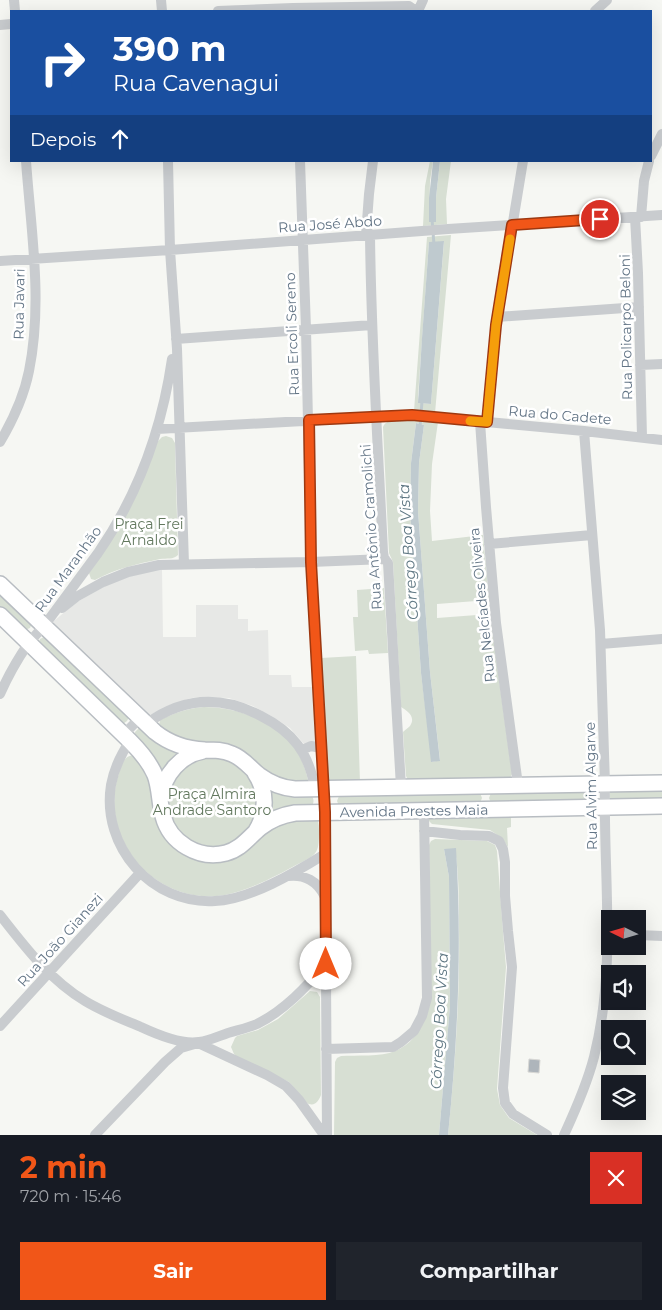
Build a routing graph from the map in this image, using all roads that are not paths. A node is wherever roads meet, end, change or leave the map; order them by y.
1 (607, 0) edge
2 (293, 6) edge
3 (233, 10) edge
4 (415, 10) edge
5 (596, 10) edge
6 (662, 134) edge
7 (652, 154) edge
8 (26, 162) edge
9 (168, 162) edge
10 (300, 162) edge
11 (373, 162) edge
12 (523, 162) edge
13 (649, 162) edge
14 (662, 216) edge
15 (638, 217) junction
16 (512, 225) junction
17 (368, 234) junction
18 (303, 240) junction
19 (170, 250) junction
20 (34, 259) junction
21 (0, 261) edge
22 (639, 307) junction
23 (497, 317) junction
24 (372, 325) junction
25 (306, 330) junction
26 (176, 338) junction
27 (662, 364) edge
28 (640, 365) junction
29 (377, 416) junction
30 (309, 420) junction
31 (483, 422) junction
32 (180, 428) junction
33 (157, 429) junction
34 (584, 431) junction
35 (642, 437) junction
36 (662, 440) edge
37 (0, 442) edge
38 (592, 536) junction
39 (489, 544) junction
40 (385, 559) junction
41 (311, 562) junction
42 (90, 564) junction
43 (184, 564) junction
44 (100, 583) junction
45 (0, 584) edge
46 (0, 615) edge
47 (46, 623) junction
48 (662, 639) edge
49 (29, 643) junction
50 (601, 644) junction
51 (0, 694) edge
52 (143, 721) junction
53 (127, 738) junction
54 (321, 748) junction
55 (207, 750) junction
56 (302, 750) junction
57 (253, 769) junction
58 (662, 783) edge
59 (605, 784) junction
60 (518, 785) junction
61 (486, 786) junction
62 (401, 787) junction
63 (319, 789) junction
64 (161, 800) junction
65 (662, 806) edge
66 (605, 808) junction
67 (486, 810) junction
68 (424, 811) junction
69 (325, 812) junction
70 (424, 831) junction
71 (255, 832) junction
72 (325, 854) junction
73 (140, 873) junction
74 (283, 878) junction
75 (326, 900) junction
76 (608, 910) edge
77 (0, 915) edge
78 (646, 935) edge
79 (662, 936) edge
80 (608, 955) edge
81 (326, 964) junction
82 (48, 973) junction
83 (0, 1026) edge
84 (198, 1043) junction
85 (326, 1049) junction
86 (95, 1135) edge
87 (326, 1135) edge
88 (547, 1135) edge
89 (564, 1135) edge

1 - 5 street
2 - 3 street
2 - 4 street
6 - 7 street
8 - 20 street, Rua Javari
9 - 19 street, Rua Maranhão
10 - 18 street, Rua Ercoli Sereno
11 - 17 street, Rua Antônio Cramolichi
12 - 16 street, Rua Nelcíades Oliveira
13 - 15 street, Rua Policarpo Beloni
14 - 15 street, Rua José Abdo
15 - 16 street, Rua José Abdo
15 - 22 street, Rua Policarpo Beloni
16 - 17 street, Rua José Abdo
16 - 23 street, Rua Nelcíades Oliveira
17 - 18 street, Rua José Abdo
17 - 24 street, Rua Antônio Cramolichi
18 - 19 street, Rua José Abdo
18 - 25 street, Rua Ercoli Sereno
19 - 20 street, Rua José Abdo
19 - 26 street, Rua Maranhão
20 - 21 street, Rua José Abdo
20 - 37 street, Rua Javari
22 - 23 street
22 - 28 street, Rua Policarpo Beloni
23 - 31 street, Rua Nelcíades Oliveira
24 - 25 street
24 - 29 street, Rua Antônio Cramolichi
25 - 26 street
25 - 30 street, Rua Ercoli Sereno
26 - 32 street, Rua Maranhão
26 - 33 street, Rua Maranhão
27 - 28 street
28 - 35 street, Rua Policarpo Beloni
29 - 30 street, Rua do Cadete
29 - 31 street, Rua do Cadete
29 - 40 street, Rua Antônio Cramolichi
30 - 32 street, Rua do Cadete
30 - 41 street, Rua Ercoli Sereno
31 - 34 street, Rua do Cadete
31 - 39 street, Rua Nelcíades Oliveira
32 - 33 street, Rua do Cadete
32 - 43 street, Rua Maranhão
33 - 42 street, Rua Maranhão
34 - 35 street, Rua do Cadete
34 - 38 street, Rua Alvim Algarve
35 - 36 street, Rua do Cadete
38 - 39 street
38 - 50 street, Rua Alvim Algarve
39 - 60 street, Rua Nelcíades Oliveira
40 - 41 street
40 - 62 street, Rua Antônio Cramolichi
41 - 43 street
41 - 54 street, Rua Ercoli Sereno
42 - 44 street
42 - 47 street, Rua Maranhão
43 - 44 street
44 - 47 street
45 - 47 street, Avenida Prestes Maia
46 - 49 street, Avenida Prestes Maia
47 - 49 street, Rua Maranhão
47 - 52 street, Avenida Prestes Maia
48 - 50 street
49 - 51 street, Rua Maranhão
49 - 53 street, Avenida Prestes Maia
50 - 59 street, Rua Alvim Algarve
52 - 53 street
52 - 55 street, Avenida Prestes Maia
52 - 56 street
53 - 64 street, Avenida Prestes Maia
53 - 73 street
54 - 56 street
54 - 63 street, Rua Ercoli Sereno
55 - 57 street, Avenida Prestes Maia
55 - 64 street
56 - 63 street
57 - 63 street, Avenida Prestes Maia
57 - 71 street
58 - 59 street, Avenida Prestes Maia
59 - 60 street, Avenida Prestes Maia
59 - 66 street, Rua Alvim Algarve
60 - 61 street, Avenida Prestes Maia
61 - 62 street, Avenida Prestes Maia
61 - 67 street
62 - 63 street, Avenida Prestes Maia
63 - 69 street, Rua Ercoli Sereno
64 - 71 street, Avenida Prestes Maia
65 - 66 street, Avenida Prestes Maia
66 - 67 street, Avenida Prestes Maia
66 - 76 street, Rua Alvim Algarve
67 - 68 street, Avenida Prestes Maia
68 - 69 street, Avenida Prestes Maia
68 - 70 street
69 - 71 street, Avenida Prestes Maia
69 - 72 street, Rua Ercoli Sereno
70 - 85 street
70 - 88 street
72 - 74 street
72 - 75 street, Rua Ercoli Sereno
73 - 74 street
73 - 82 street, Rua João Gianezi
74 - 75 street
75 - 81 street, Rua Ercoli Sereno
77 - 82 street
78 - 79 street
80 - 89 street, Rua Alvim Algarve
81 - 84 street
81 - 85 street, Rua Ercoli Sereno
82 - 83 street, Rua João Gianezi
82 - 84 street
84 - 86 street
84 - 87 street
85 - 87 street, Rua Ercoli Sereno

